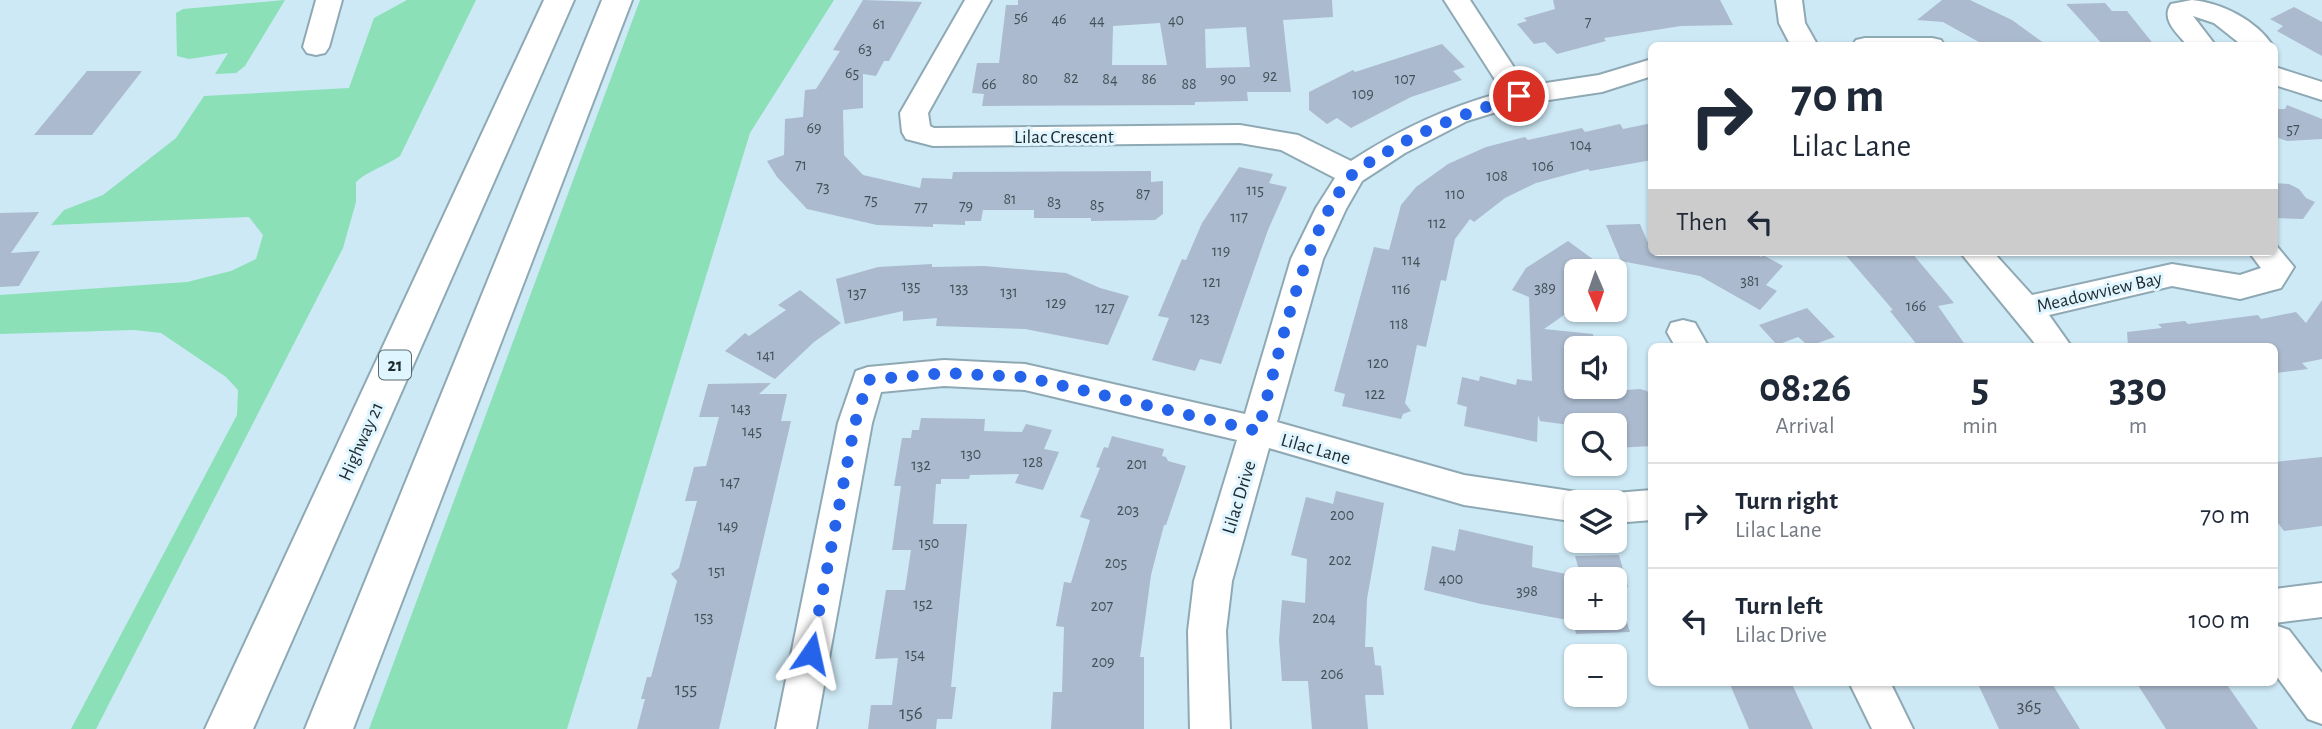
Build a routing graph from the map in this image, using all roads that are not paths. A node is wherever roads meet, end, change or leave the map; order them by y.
1 (329, 0) edge
2 (559, 0) edge
3 (617, 0) edge
4 (978, 0) edge
5 (1457, 0) edge
6 (1789, 0) edge
7 (1803, 42) edge
8 (2199, 42) edge
9 (2255, 42) edge
10 (316, 47) dead end
11 (2278, 61) edge
12 (1648, 68) edge
13 (2278, 77) edge
14 (1602, 83) junction
15 (1648, 83) edge
16 (2314, 88) edge
17 (1519, 96) junction
18 (1352, 174) junction
19 (1979, 256) edge
20 (2268, 256) edge
21 (2181, 263) edge
22 (2025, 308) junction
23 (2053, 343) edge
24 (1258, 431) junction
25 (1564, 505) edge
26 (1648, 505) edge
27 (1627, 507) edge
28 (2322, 600) edge
29 (2278, 607) edge
30 (2278, 647) edge
31 (1871, 686) edge
32 (2322, 705) edge
33 (229, 729) edge
34 (329, 729) edge
35 (796, 729) edge
36 (1210, 729) edge
37 (1893, 729) edge

1 - 10 street
2 - 33 main road, Highway 21 / 21
3 - 34 main road
4 - 18 street, Lilac Crescent
5 - 17 street
6 - 7 street
8 - 9 street
11 - 16 street
12 - 14 street, Lilac Drive
13 - 16 street
14 - 15 street, Lilac Drive
14 - 17 street, Lilac Drive
17 - 18 street, Lilac Drive
18 - 24 street, Lilac Drive
19 - 22 street
20 - 21 street, Meadowview Bay
21 - 22 street, Meadowview Bay
22 - 23 street
24 - 25 street, Lilac Lane
24 - 35 street, Lilac Lane
24 - 36 street, Lilac Drive
26 - 27 street
28 - 29 street
30 - 32 street
31 - 37 street

